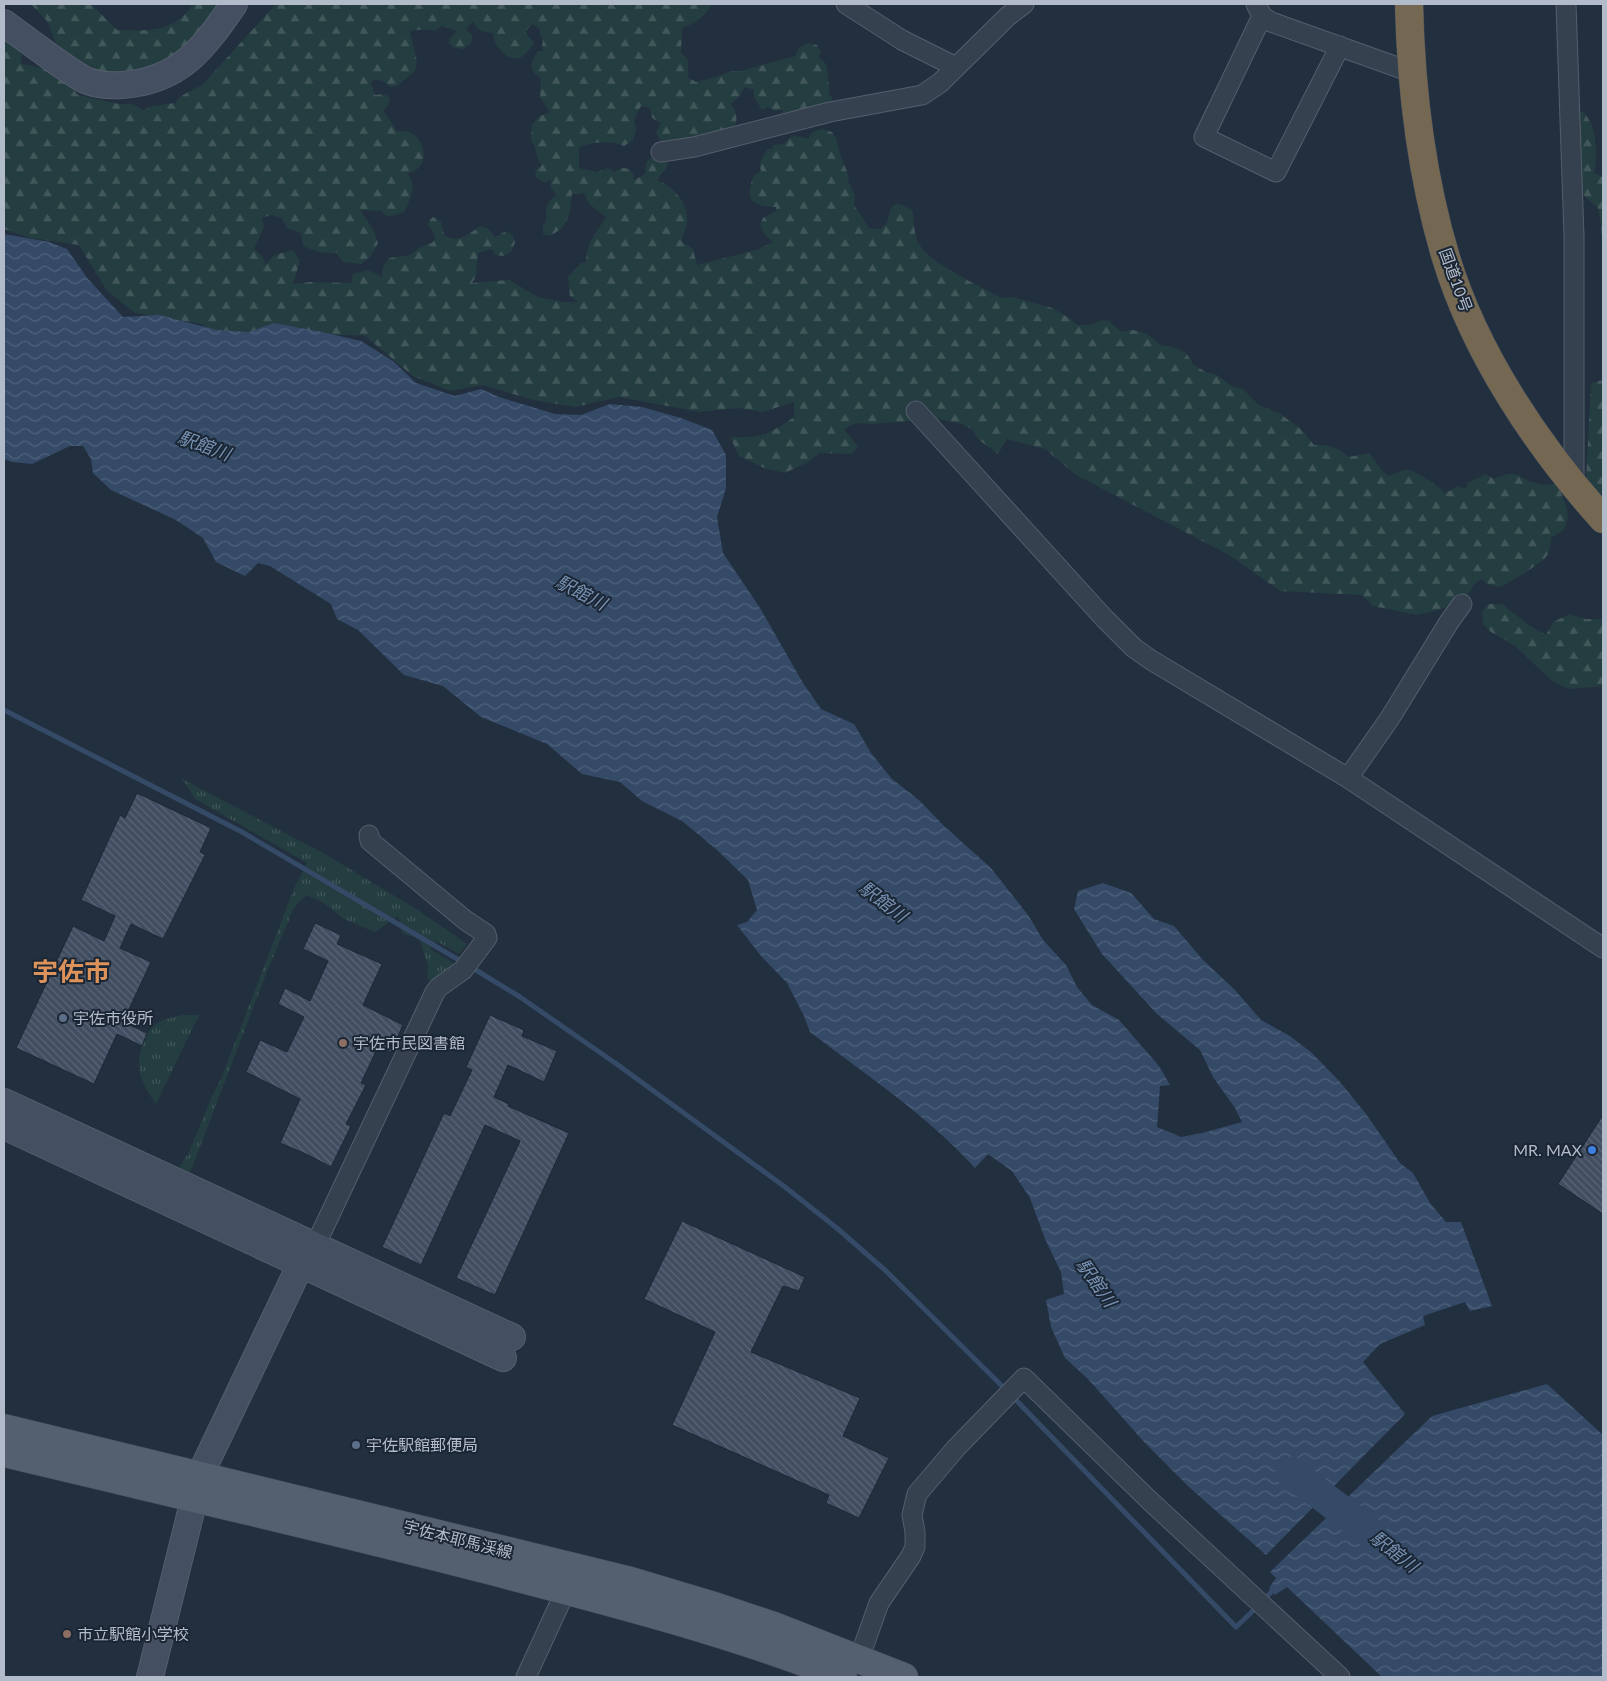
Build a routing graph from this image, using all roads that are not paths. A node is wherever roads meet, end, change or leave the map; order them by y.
1 (234, 4) edge
2 (846, 4) edge
3 (1024, 4) edge
4 (1409, 4) edge
5 (1566, 4) edge
6 (1259, 10) edge
7 (4, 23) edge
8 (1340, 46) junction
9 (956, 67) junction
10 (1411, 72) junction
11 (661, 152) dead end
12 (916, 411) dead end
13 (1574, 485) junction
14 (1603, 519) edge
15 (1462, 604) dead end
16 (1348, 778) junction
17 (369, 835) dead end
18 (1603, 948) edge
19 (4, 1102) edge
20 (4, 1126) edge
21 (309, 1251) junction
22 (508, 1348) dead end
23 (4, 1428) edge
24 (4, 1453) edge
25 (196, 1486) junction
26 (566, 1590) junction
27 (851, 1668) edge
28 (150, 1677) edge
29 (526, 1677) edge
30 (904, 1677) edge
31 (1340, 1677) edge

1 - 7 street
2 - 9 street
3 - 9 street
4 - 10 highway, 国道10号
5 - 13 street
6 - 8 street
6 - 8 street
8 - 10 street
9 - 11 street
10 - 13 highway, 国道10号
12 - 16 street
13 - 14 highway, 国道10号
15 - 16 street
16 - 18 street
17 - 21 street
19 - 21 street
20 - 21 street
21 - 22 street
21 - 25 street
23 - 25 main road, 宇佐本耶馬渓線
24 - 25 main road, 宇佐本耶馬渓線
25 - 26 main road, 宇佐本耶馬渓線
25 - 27 main road, 宇佐本耶馬渓線
25 - 28 street
26 - 27 main road, 宇佐本耶馬渓線
26 - 29 street
27 - 30 main road, 宇佐本耶馬渓線
27 - 31 street

